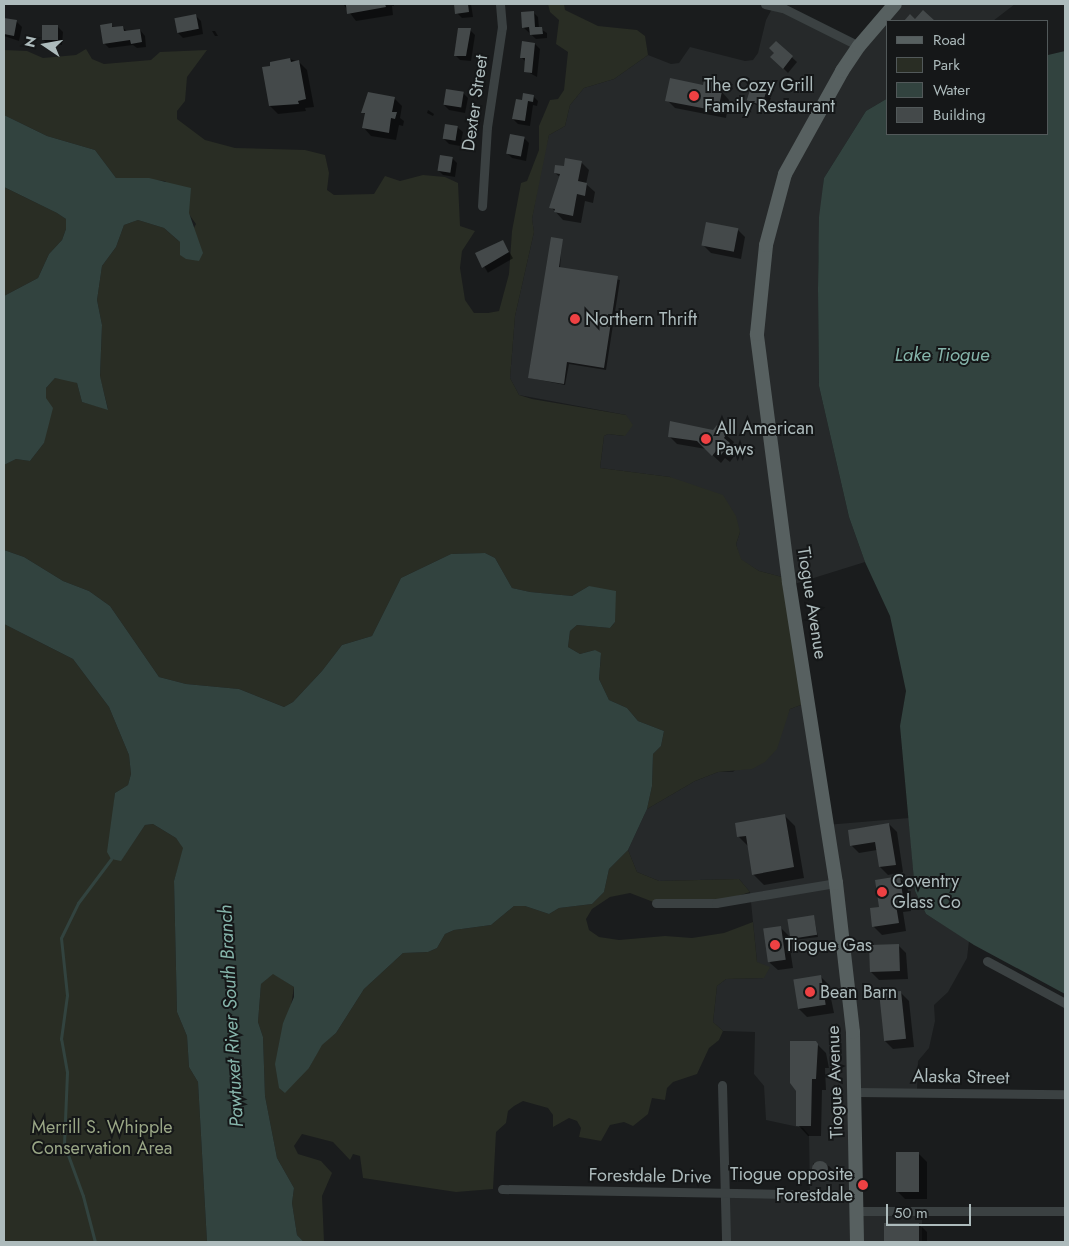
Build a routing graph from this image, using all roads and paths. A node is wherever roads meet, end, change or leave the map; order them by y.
1 (500, 4) edge
2 (765, 4) edge
3 (895, 4) edge
4 (859, 46) junction
5 (482, 206) dead end
6 (836, 883) junction
7 (656, 903) dead end
8 (987, 961) dead end
9 (1065, 1004) edge
10 (722, 1085) dead end
11 (857, 1092) junction
12 (1065, 1094) edge
13 (502, 1188) dead end
14 (726, 1194) junction
15 (856, 1196) junction
16 (857, 1211) junction
17 (1065, 1211) edge
18 (726, 1242) edge
19 (857, 1242) edge

1 - 5 street, Dexter Street
2 - 4 street
3 - 4 main road, Tiogue Avenue
4 - 6 main road, Tiogue Avenue
6 - 7 street
6 - 11 main road, Tiogue Avenue
8 - 9 street
10 - 14 street
11 - 12 street, Alaska Street
11 - 15 main road, Tiogue Avenue
13 - 14 street, Forestdale Drive
14 - 15 street, Forestdale Drive
14 - 18 street
15 - 16 main road, Tiogue Avenue
16 - 17 street
16 - 19 main road, Tiogue Avenue

